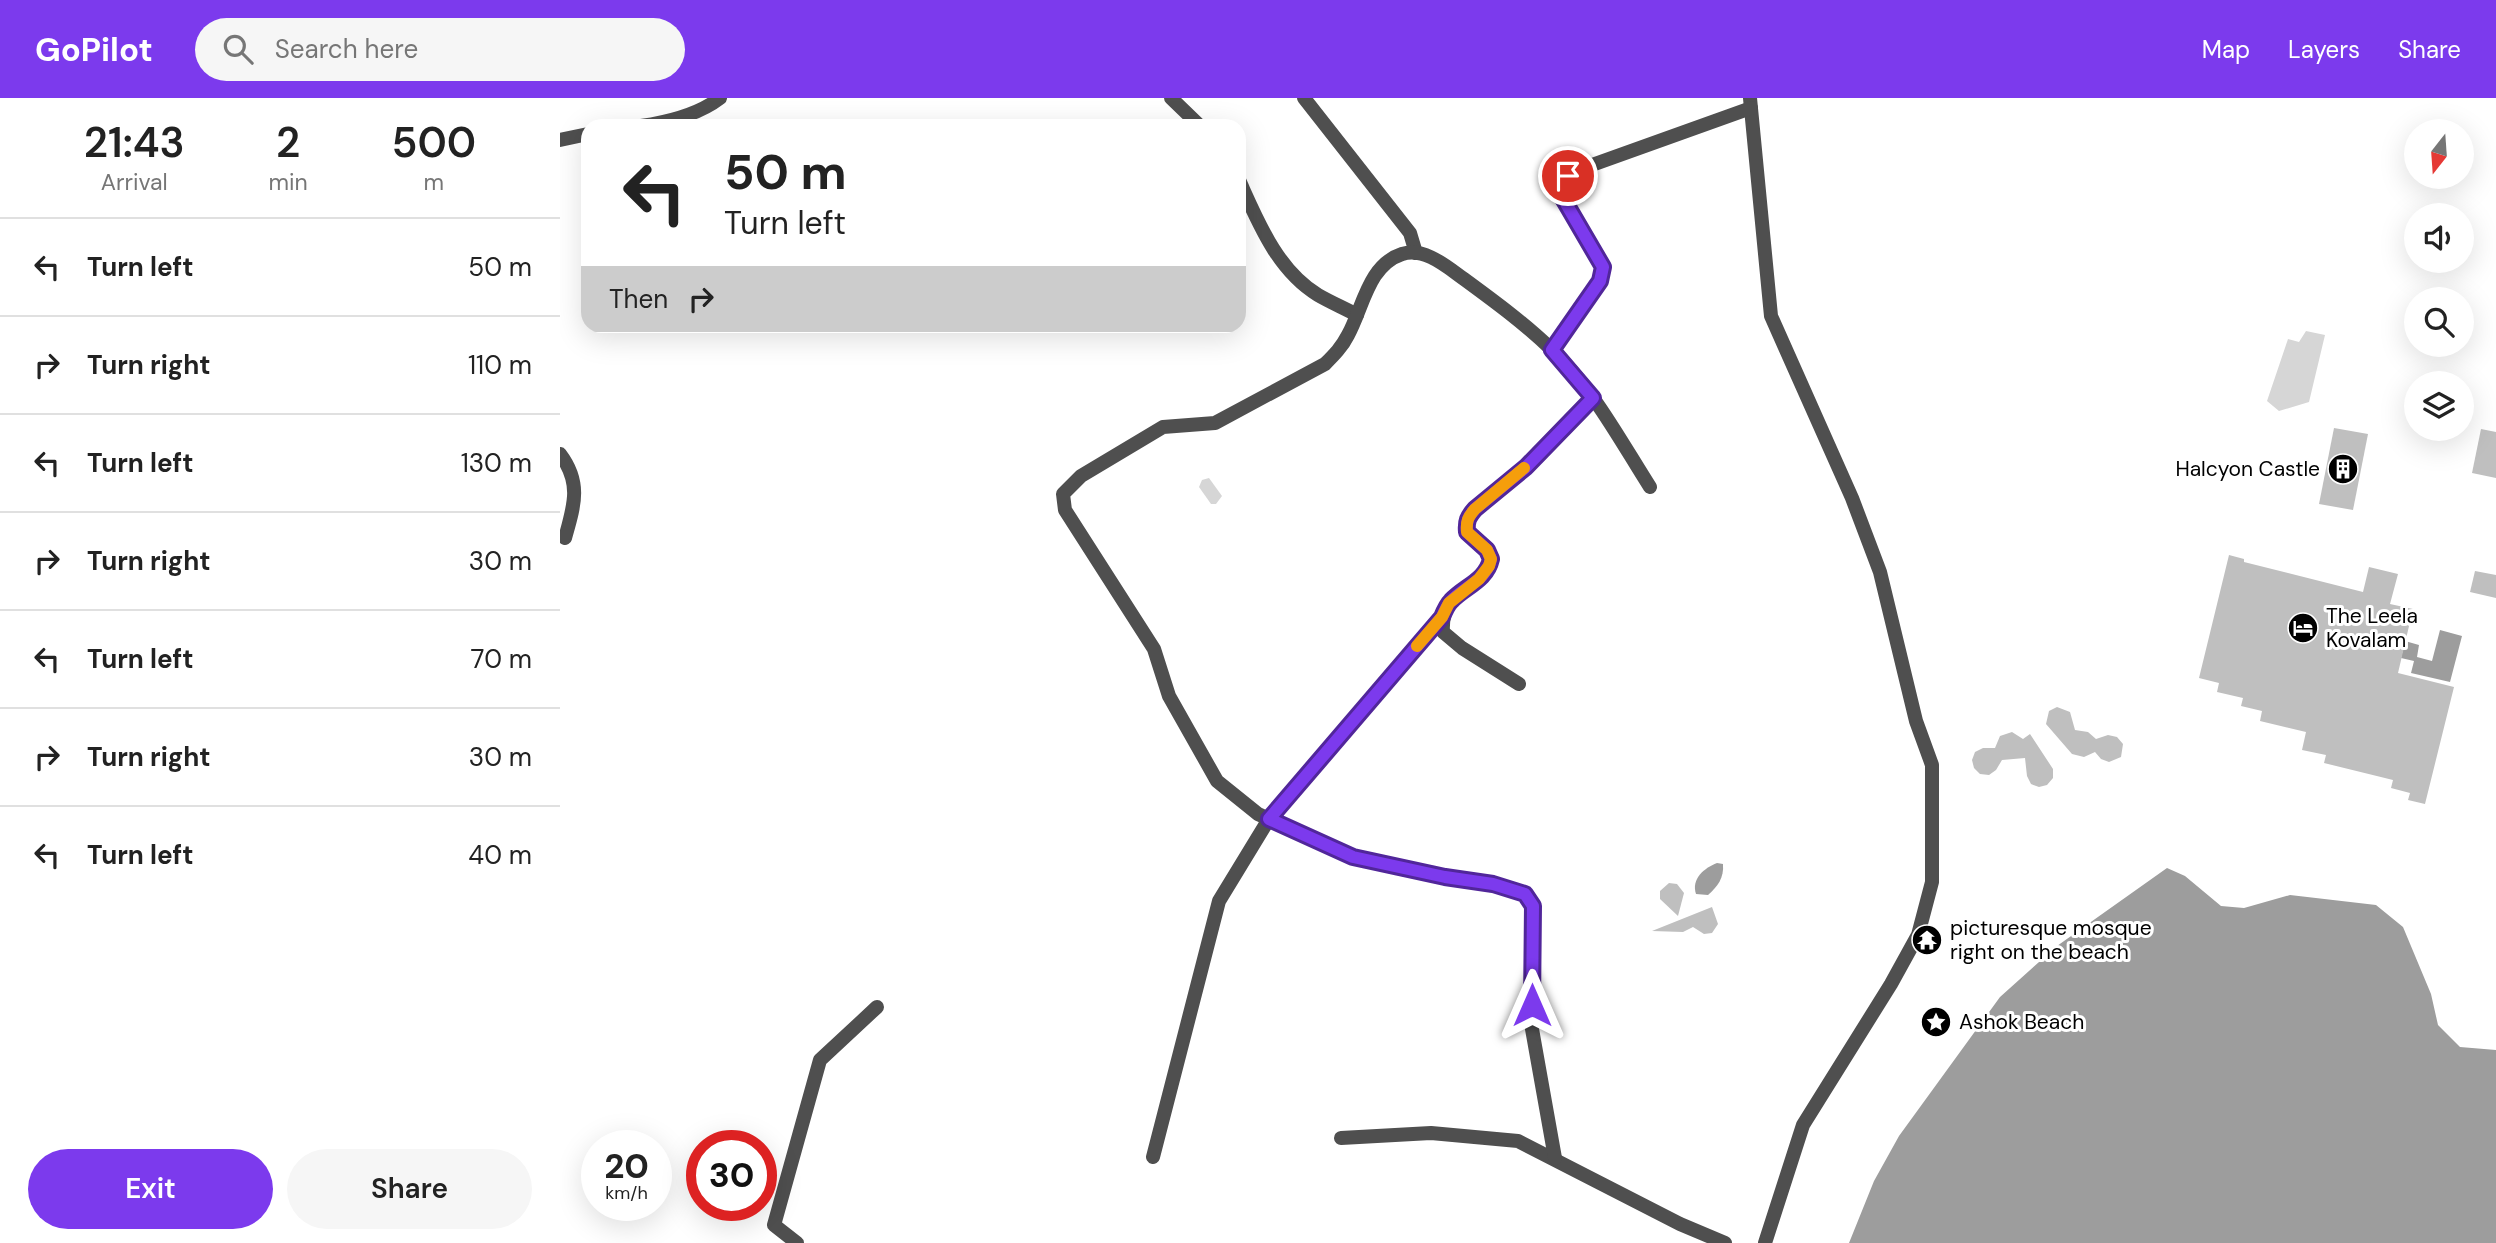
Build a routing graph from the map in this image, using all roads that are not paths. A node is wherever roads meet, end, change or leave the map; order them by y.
1 (720, 98) edge
2 (1171, 98) edge
3 (1304, 98) edge
4 (1750, 103) edge
5 (675, 119) edge
6 (1193, 119) edge
7 (581, 136) edge
8 (560, 140) edge
9 (1246, 195) edge
10 (1409, 253) junction
11 (1357, 315) junction
12 (1552, 350) junction
13 (1593, 398) junction
14 (560, 454) edge
15 (1650, 487) dead end
16 (565, 538) dead end
17 (1442, 617) junction
18 (1519, 684) dead end
19 (1269, 819) junction
20 (877, 1007) dead end
21 (1341, 1138) dead end
22 (1153, 1157) dead end
23 (1555, 1158) junction
24 (797, 1243) edge
25 (1725, 1243) edge
26 (1765, 1243) edge

1 - 5 street
2 - 6 street
3 - 10 street
4 - 12 street
4 - 26 street
7 - 8 street
9 - 11 street
10 - 11 street
10 - 12 street
11 - 19 street
12 - 13 street
13 - 15 street
13 - 17 street
14 - 16 street
17 - 18 street
17 - 19 street
19 - 22 street
19 - 23 street
20 - 24 street
21 - 23 street
23 - 25 street

